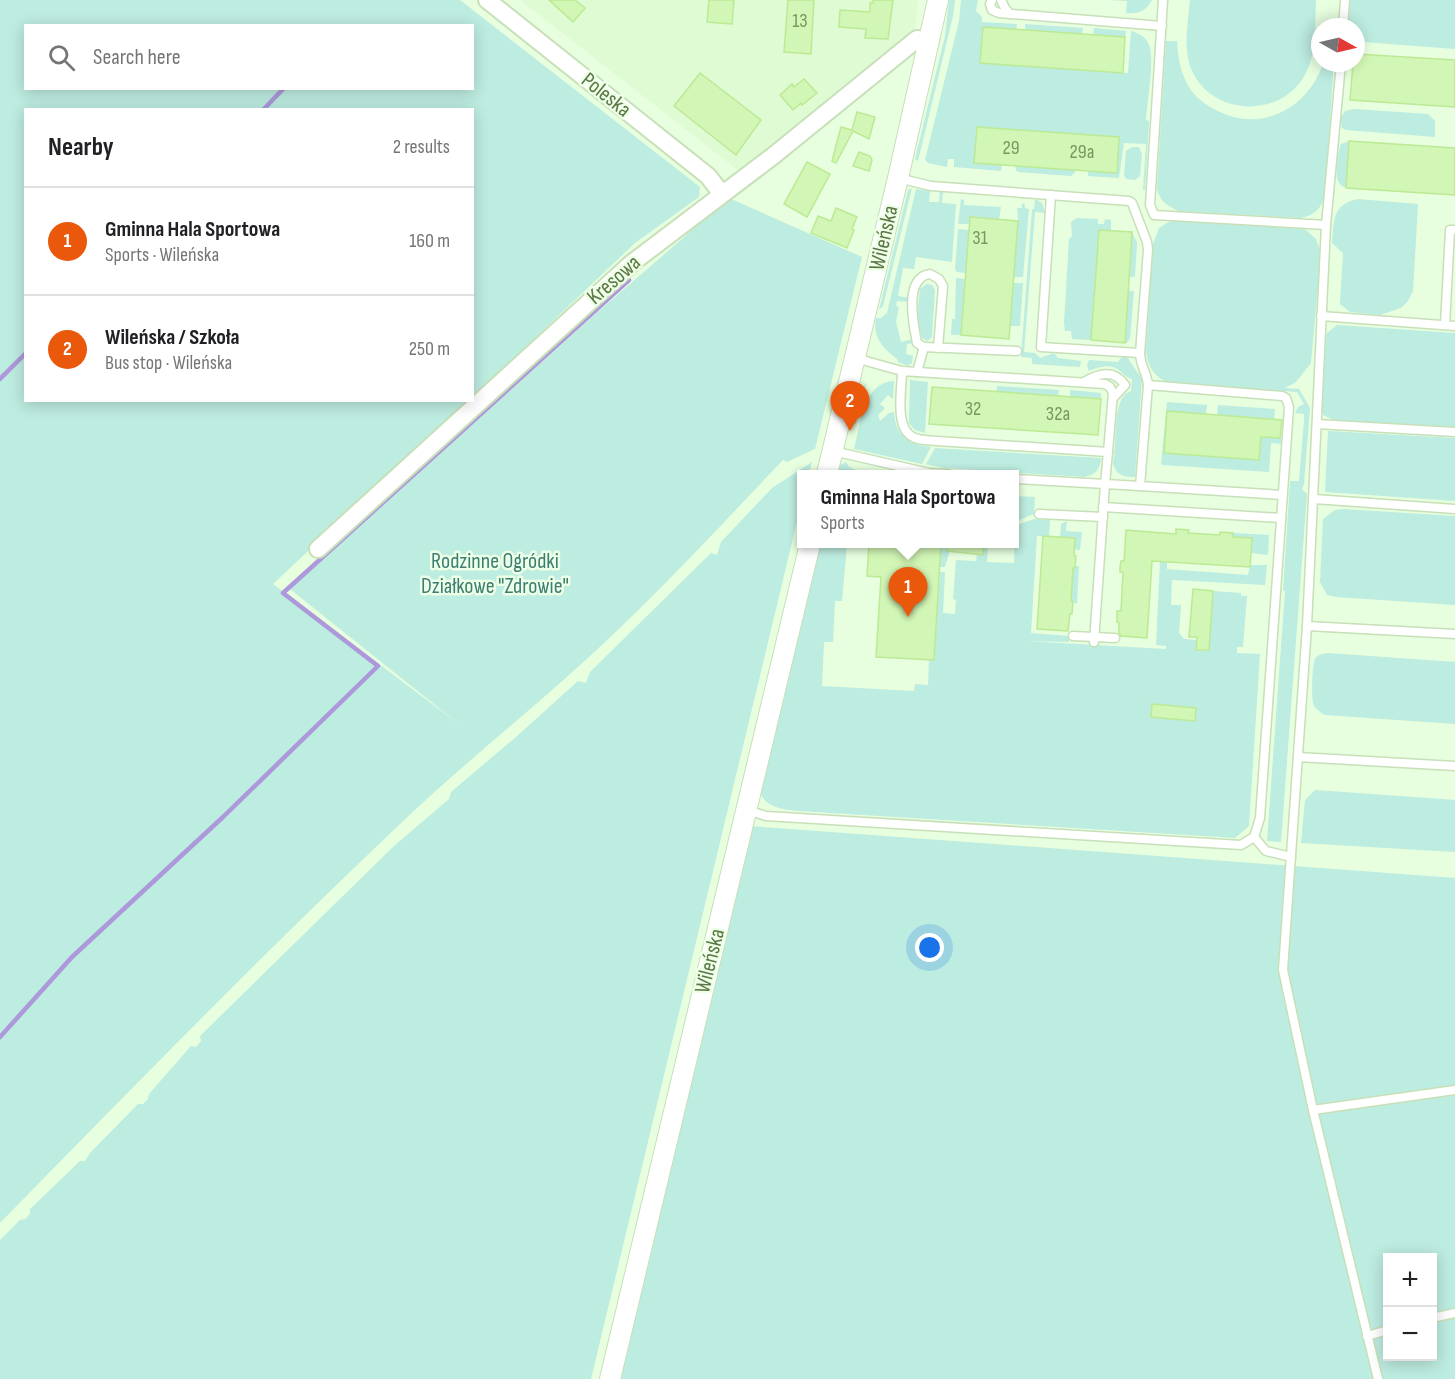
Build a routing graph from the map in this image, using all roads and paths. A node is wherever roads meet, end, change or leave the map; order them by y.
1 (487, 0) edge
2 (938, 0) edge
3 (992, 0) edge
4 (1002, 0) edge
5 (1163, 0) edge
6 (1345, 0) edge
7 (1010, 14) junction
8 (1344, 18) edge
9 (1162, 26) junction
10 (930, 41) junction
11 (1340, 72) edge
12 (898, 178) junction
13 (722, 194) junction
14 (1051, 195) junction
15 (1326, 225) junction
16 (1455, 230) edge
17 (1450, 302) edge
18 (1322, 316) junction
19 (1444, 325) junction
20 (1455, 326) edge
21 (924, 347) junction
22 (938, 348) junction
23 (1017, 351) dead end
24 (1140, 353) junction
25 (855, 358) junction
26 (903, 370) junction
27 (917, 372) junction
28 (1083, 383) junction
29 (1148, 385) junction
30 (1113, 398) junction
31 (1317, 424) junction
32 (1455, 432) edge
33 (832, 451) junction
34 (1108, 452) junction
35 (828, 470) edge
36 (916, 470) edge
37 (1019, 479) edge
38 (1105, 484) junction
39 (1140, 486) junction
40 (1283, 495) junction
41 (1314, 499) junction
42 (1103, 507) junction
43 (1455, 509) edge
44 (1039, 514) dead end
45 (1103, 518) junction
46 (1281, 518) junction
47 (809, 548) edge
48 (318, 549) dead end
49 (1307, 626) junction
50 (1455, 634) edge
51 (1073, 636) dead end
52 (1115, 638) dead end
53 (1094, 639) junction
54 (1298, 757) junction
55 (1455, 766) edge
56 (746, 810) junction
57 (1254, 837) junction
58 (1291, 857) junction
59 (1455, 1090) edge
60 (1314, 1110) junction
61 (1455, 1312) edge
62 (1437, 1317) edge
63 (1383, 1331) edge
64 (1367, 1336) junction
65 (610, 1379) edge
66 (1378, 1379) edge

1 - 13 street, Poleska
2 - 10 street, Wileńska
3 - 7 lane
4 - 7 lane
5 - 9 lane
6 - 8 lane
7 - 9 lane
9 - 15 lane
10 - 12 street, Wileńska
10 - 13 street, Kresowa
11 - 15 lane
12 - 14 lane
12 - 25 street, Wileńska
13 - 48 street, Kresowa
14 - 24 lane
14 - 24 lane
15 - 18 lane
16 - 17 lane
17 - 19 lane
18 - 19 lane
18 - 31 lane
19 - 20 lane
21 - 22 lane
21 - 22 lane
21 - 27 lane
22 - 23 lane
24 - 29 lane
25 - 26 lane
25 - 33 street, Wileńska
26 - 27 lane
26 - 34 lane
27 - 28 lane
28 - 30 lane
28 - 30 lane
29 - 39 lane
29 - 40 lane
30 - 34 lane
31 - 32 lane
31 - 41 lane
33 - 35 street, Wileńska
33 - 36 lane
34 - 38 lane
37 - 38 lane
38 - 39 lane
38 - 42 lane
39 - 40 lane
40 - 46 lane
41 - 43 lane
41 - 49 lane
42 - 45 lane
42 - 46 lane
44 - 45 lane
45 - 53 lane
46 - 57 lane
47 - 56 street, Wileńska
49 - 50 lane
49 - 54 lane
51 - 53 lane
52 - 53 lane
54 - 55 lane
54 - 58 lane
56 - 57 lane
56 - 65 street, Wileńska
57 - 58 lane
58 - 60 lane
59 - 60 lane
60 - 64 lane
61 - 62 lane
63 - 64 lane
64 - 66 lane

